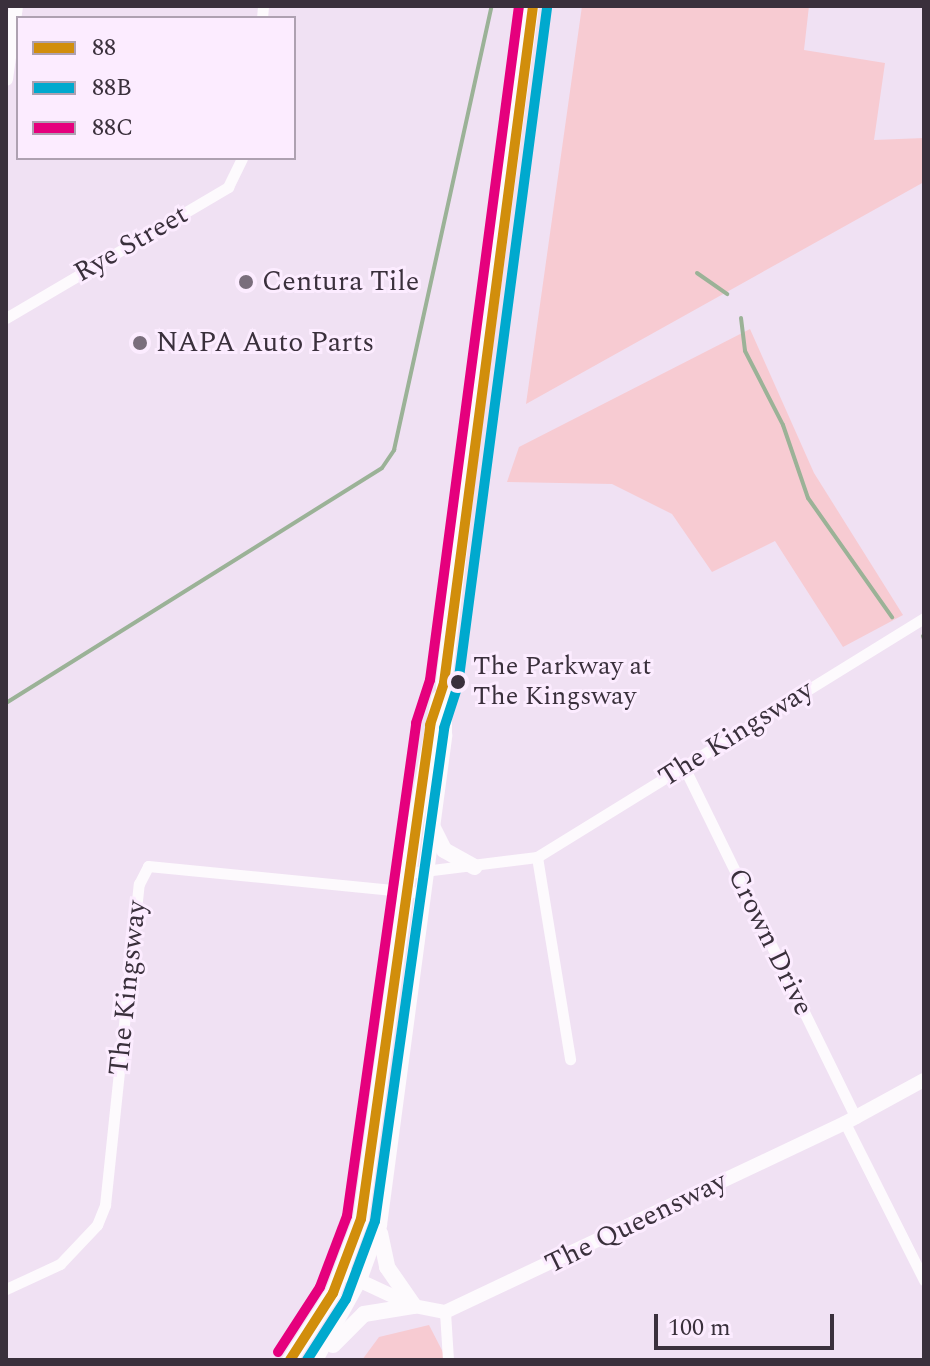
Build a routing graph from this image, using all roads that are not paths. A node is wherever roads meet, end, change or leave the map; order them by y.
1 (16, 6) edge
2 (532, 8) edge
3 (6, 79) edge
4 (241, 160) edge
5 (6, 318) edge
6 (924, 618) edge
7 (444, 683) junction
8 (684, 767) junction
9 (432, 825) junction
10 (537, 857) junction
11 (475, 867) junction
12 (425, 873) junction
13 (412, 886) junction
14 (570, 1059) dead end
15 (924, 1080) edge
16 (850, 1120) junction
17 (379, 1225) junction
18 (343, 1273) junction
19 (359, 1280) junction
20 (924, 1280) edge
21 (6, 1289) edge
22 (414, 1306) junction
23 (445, 1312) junction
24 (290, 1360) edge
25 (317, 1360) edge
26 (448, 1360) edge

1 - 3 street
2 - 7 main road
4 - 5 street, Rye Street
6 - 8 street, The Kingsway
7 - 9 main road
7 - 13 main road
8 - 10 street, The Kingsway
8 - 16 street, Crown Drive
9 - 11 main road
9 - 12 main road
10 - 11 street, The Kingsway
10 - 14 street
11 - 12 street, The Kingsway
12 - 13 main road
13 - 17 main road
13 - 18 main road
13 - 21 street, The Kingsway
15 - 16 street, The Queensway
16 - 20 street, Crown Drive
16 - 23 street, The Queensway
17 - 19 main road
17 - 22 main road
18 - 19 street
18 - 24 main road
19 - 22 street
19 - 25 main road
22 - 23 street
22 - 25 main road
23 - 26 street

